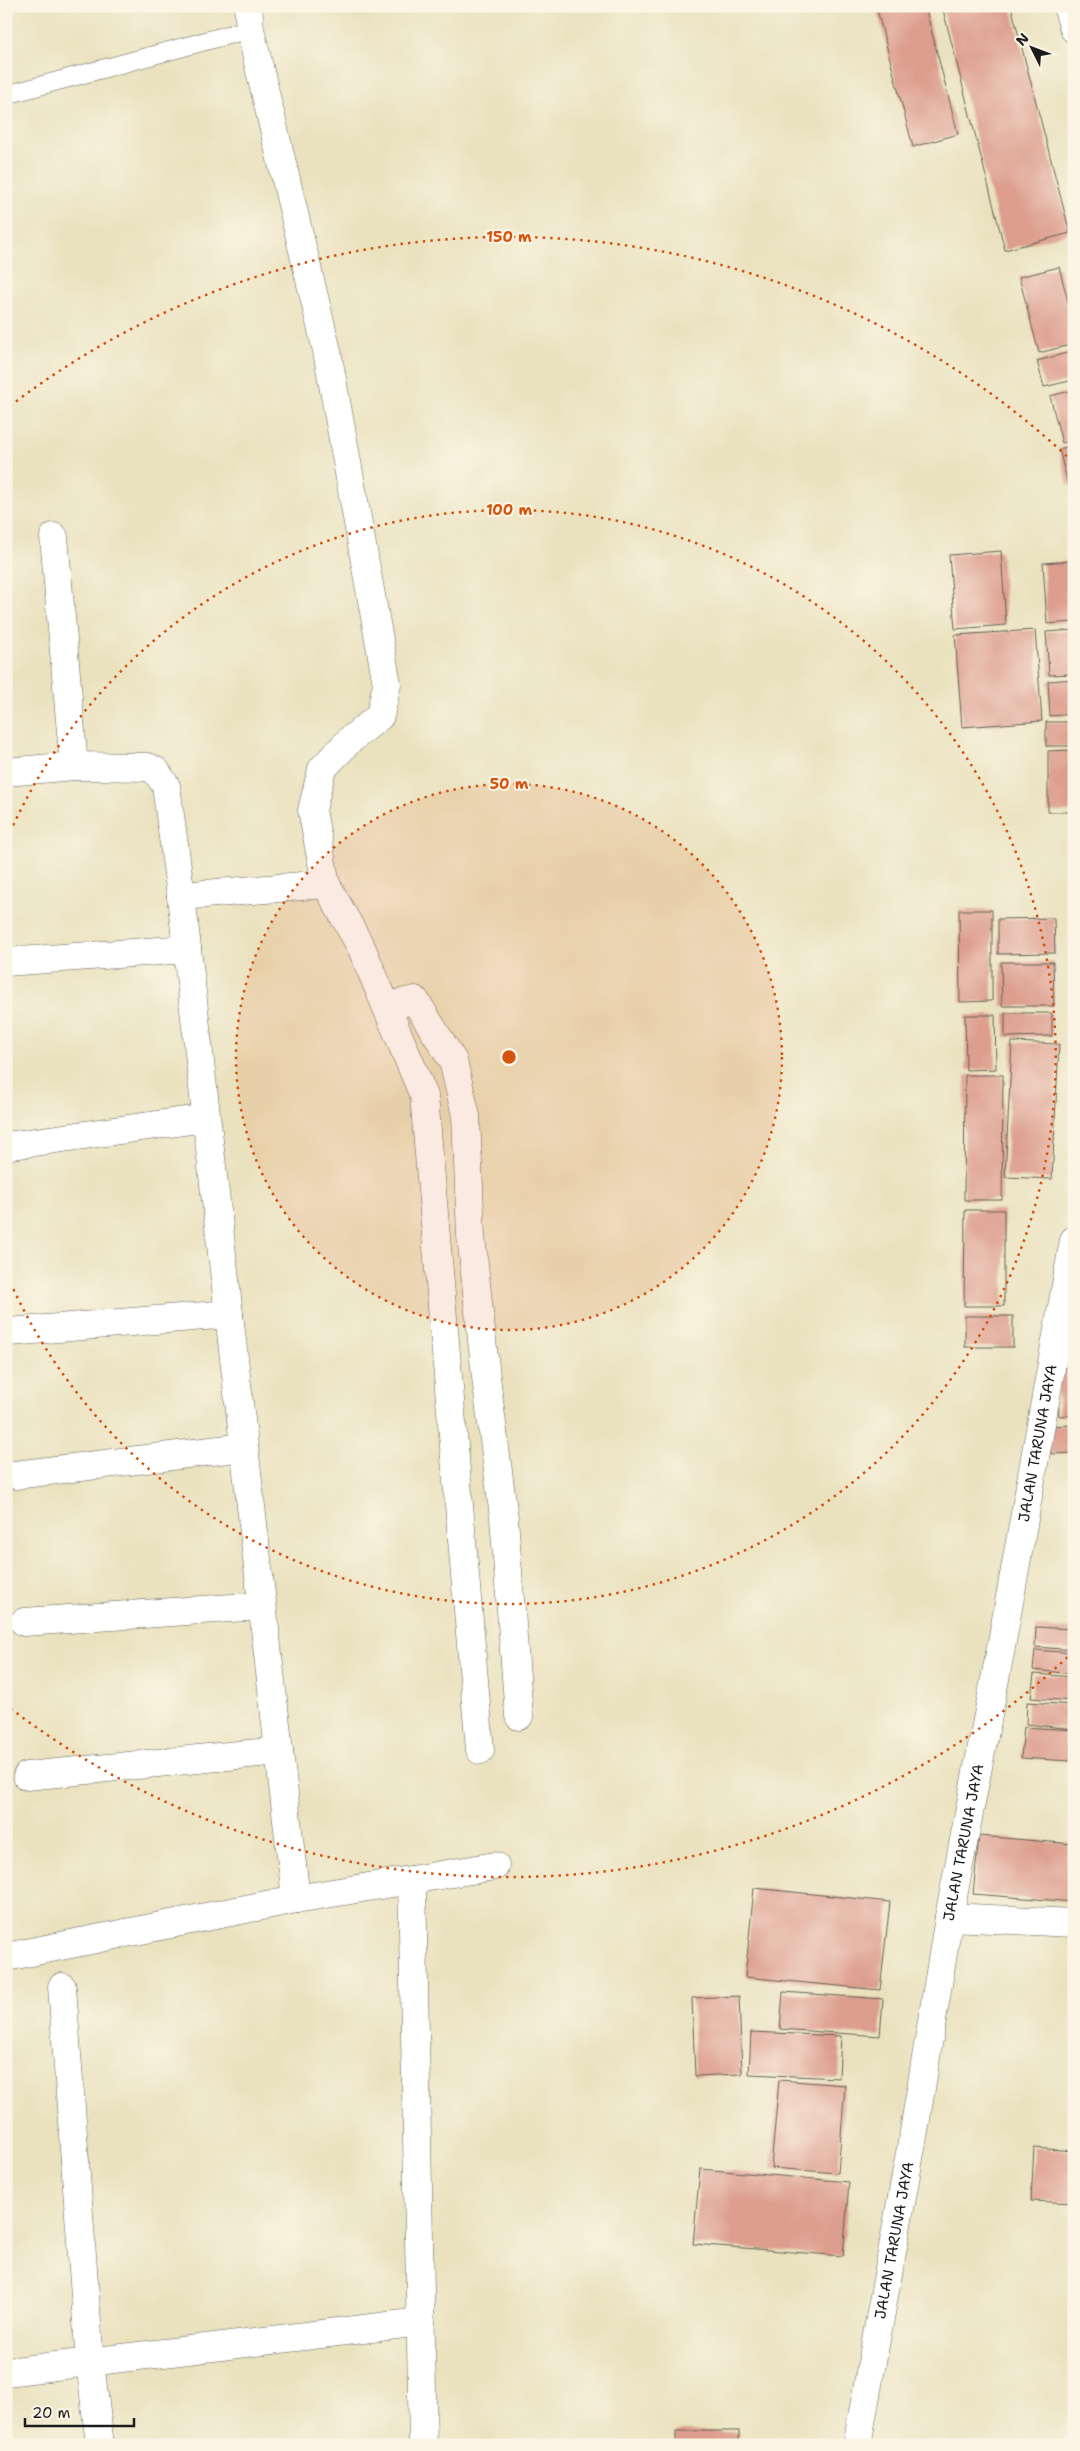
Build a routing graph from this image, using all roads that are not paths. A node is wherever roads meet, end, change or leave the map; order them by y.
1 (1067, 6) edge
2 (249, 18) edge
3 (1074, 29) edge
4 (6, 95) edge
5 (54, 537) dead end
6 (74, 766) junction
7 (6, 772) edge
8 (326, 884) junction
9 (181, 896) junction
10 (186, 949) junction
11 (6, 962) edge
12 (386, 1006) junction
13 (206, 1118) junction
14 (6, 1146) edge
15 (1074, 1240) edge
16 (229, 1314) junction
17 (9, 1332) dead end
18 (244, 1447) junction
19 (15, 1475) dead end
20 (262, 1606) junction
21 (24, 1622) dead end
22 (520, 1716) dead end
23 (480, 1750) dead end
24 (279, 1751) junction
25 (27, 1776) dead end
26 (495, 1866) dead end
27 (412, 1880) junction
28 (296, 1899) junction
29 (949, 1917) junction
30 (1074, 1923) edge
31 (6, 1957) edge
32 (62, 1987) dead end
33 (421, 2322) junction
34 (90, 2362) junction
35 (6, 2372) edge
36 (100, 2445) edge
37 (423, 2445) edge
38 (857, 2445) edge

1 - 3 street
2 - 4 lane
2 - 8 street
5 - 6 street
6 - 7 street
6 - 9 street
8 - 9 street
8 - 12 street
9 - 10 street
10 - 11 street
10 - 13 street
12 - 22 street
12 - 23 street
13 - 14 street
13 - 16 street
15 - 29 street, JALAN TARUNA JAYA
16 - 17 street
16 - 18 street
18 - 19 street
18 - 20 street
20 - 21 street
20 - 24 street
24 - 25 street
24 - 28 street
26 - 27 street
27 - 28 street
27 - 33 street
28 - 31 street
29 - 30 street
29 - 38 street, JALAN TARUNA JAYA
32 - 34 street
33 - 34 street
33 - 37 street
34 - 35 street
34 - 36 street

